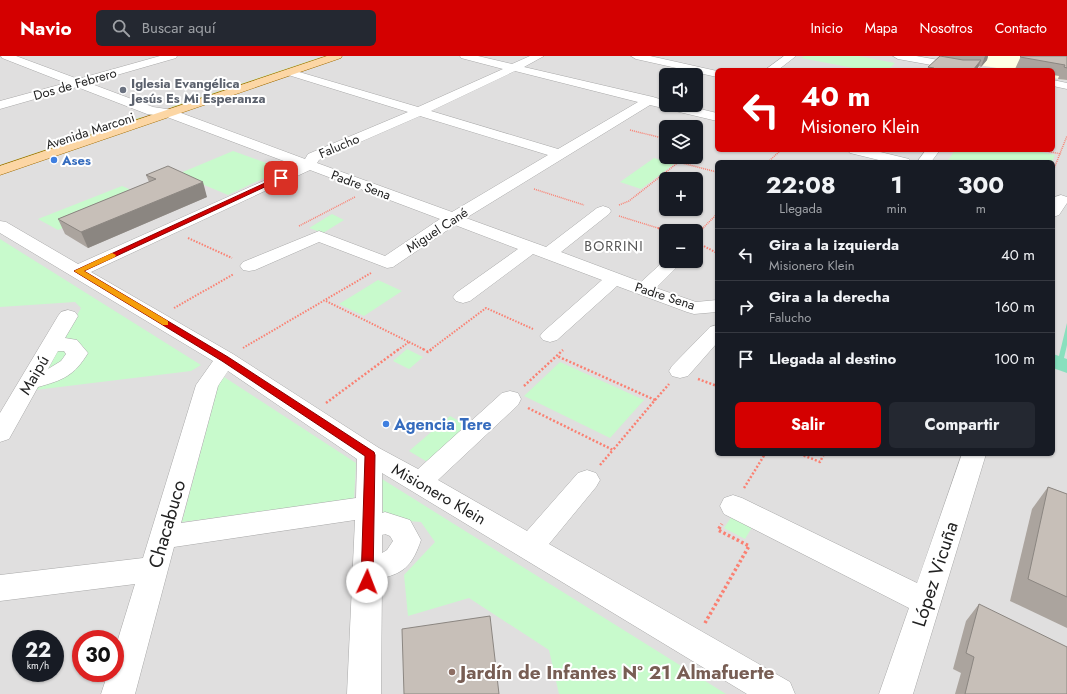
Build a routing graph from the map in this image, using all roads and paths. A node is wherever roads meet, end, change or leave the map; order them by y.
1 (29, 56) edge
2 (172, 56) edge
3 (317, 56) edge
4 (337, 56) edge
5 (465, 56) edge
6 (539, 56) edge
7 (636, 56) edge
8 (791, 56) edge
9 (898, 56) edge
10 (983, 57) dead end
11 (10, 58) edge
12 (0, 63) edge
13 (513, 68) junction
14 (774, 68) edge
15 (965, 68) edge
16 (977, 68) edge
17 (289, 72) junction
18 (715, 74) edge
19 (1055, 83) edge
20 (77, 84) junction
21 (1067, 86) edge
22 (649, 100) junction
23 (659, 103) edge
24 (0, 105) edge
25 (151, 111) junction
26 (703, 111) edge
27 (418, 112) junction
28 (169, 113) junction
29 (714, 113) edge
30 (609, 125) junction
31 (1067, 136) edge
32 (659, 137) edge
33 (779, 152) edge
34 (932, 152) edge
35 (1051, 152) edge
36 (560, 154) junction
37 (1061, 154) junction
38 (860, 155) edge
39 (897, 157) edge
40 (770, 160) edge
41 (926, 160) edge
42 (0, 161) edge
43 (675, 164) edge
44 (686, 164) edge
45 (308, 166) junction
46 (1055, 167) edge
47 (0, 171) edge
48 (715, 171) edge
49 (371, 189) junction
50 (603, 211) joint
51 (715, 216) edge
52 (452, 219) junction
53 (0, 226) edge
54 (703, 228) edge
55 (170, 229) junction
56 (319, 236) junction
57 (703, 246) edge
58 (530, 248) junction
59 (715, 251) edge
60 (548, 254) junction
61 (387, 263) junction
62 (249, 266) junction
63 (667, 268) edge
64 (78, 271) junction
65 (614, 279) junction
66 (644, 290) junction
67 (463, 298) dead end
68 (326, 301) junction
69 (715, 306) edge
70 (694, 308) junction
71 (68, 316) dead end
72 (156, 318) junction
73 (715, 322) edge
74 (715, 333) edge
75 (550, 336) junction
76 (409, 342) junction
77 (556, 356) junction
78 (225, 359) junction
79 (680, 371) dead end
80 (510, 399) junction
81 (309, 415) junction
82 (0, 433) edge
83 (370, 455) junction
84 (764, 456) edge
85 (805, 456) edge
86 (823, 456) edge
87 (973, 456) edge
88 (587, 480) dead end
89 (420, 482) junction
90 (733, 506) junction
91 (369, 517) junction
92 (163, 537) junction
93 (530, 547) junction
94 (368, 567) junction
95 (154, 569) junction
96 (0, 588) edge
97 (926, 602) junction
98 (692, 644) junction
99 (118, 694) edge
100 (364, 694) edge
101 (778, 694) edge
102 (896, 694) edge

1 - 11 street
2 - 20 street, Dos de Febrero
3 - 25 main road, Avenida Marconi
4 - 17 main road, Avenida Marconi
5 - 13 street
6 - 13 street, Falucho
7 - 18 street
8 - 14 street
9 - 15 street
10 - 16 street
11 - 12 street
11 - 20 street, Padre Sena
13 - 22 street
13 - 27 street, Falucho
17 - 27 street
17 - 28 main road, Avenida Marconi
19 - 21 street
20 - 24 street, Dos de Febrero
20 - 25 street, Padre Sena
22 - 23 street
22 - 30 street, Miguel Cané
25 - 28 street, Padre Sena
25 - 42 main road, Avenida Marconi
26 - 29 street
27 - 36 street
27 - 45 street, Falucho
28 - 45 street, Padre Sena
28 - 47 main road, Avenida Marconi
30 - 32 path
30 - 36 street, Miguel Cané
31 - 37 path
33 - 40 path
34 - 41 street
35 - 37 path
36 - 52 street, Miguel Cané
37 - 46 path
38 - 39 street
43 - 50 path
44 - 48 path
45 - 49 street, Padre Sena
45 - 55 street, Falucho
49 - 52 street, Padre Sena
49 - 56 path
50 - 60 street
51 - 54 path
52 - 58 street, Padre Sena
52 - 61 street, Miguel Cané
53 - 64 street, Misionero Klein
55 - 62 path
55 - 64 street, Falucho
56 - 61 street
56 - 62 street
57 - 59 path
58 - 60 street, Padre Sena
58 - 67 street
60 - 65 street, Padre Sena
61 - 68 path
62 - 72 path
63 - 66 street
64 - 72 street, Misionero Klein
65 - 66 street, Padre Sena
65 - 75 street
66 - 70 street, Padre Sena
68 - 76 path
68 - 78 path
69 - 70 street, Padre Sena
70 - 73 street
71 - 82 street, Maipú
72 - 78 street, Misionero Klein
74 - 79 street
75 - 76 path
75 - 77 path
76 - 81 path
77 - 80 path
77 - 80 path
78 - 81 street, Misionero Klein
78 - 92 street, Chacabuco
80 - 89 street
81 - 83 street, Misionero Klein
83 - 89 street, Misionero Klein
83 - 91 street
84 - 90 path
85 - 86 path
87 - 97 street, López Vicuña
88 - 93 street
89 - 93 street, Misionero Klein
90 - 97 street
90 - 98 path
91 - 92 street
91 - 94 street
91 - 94 street
92 - 95 street, Chacabuco
93 - 98 street, Misionero Klein
94 - 100 street
95 - 96 street
95 - 99 street, Chacabuco
97 - 102 street, López Vicuña
98 - 101 street, Misionero Klein

